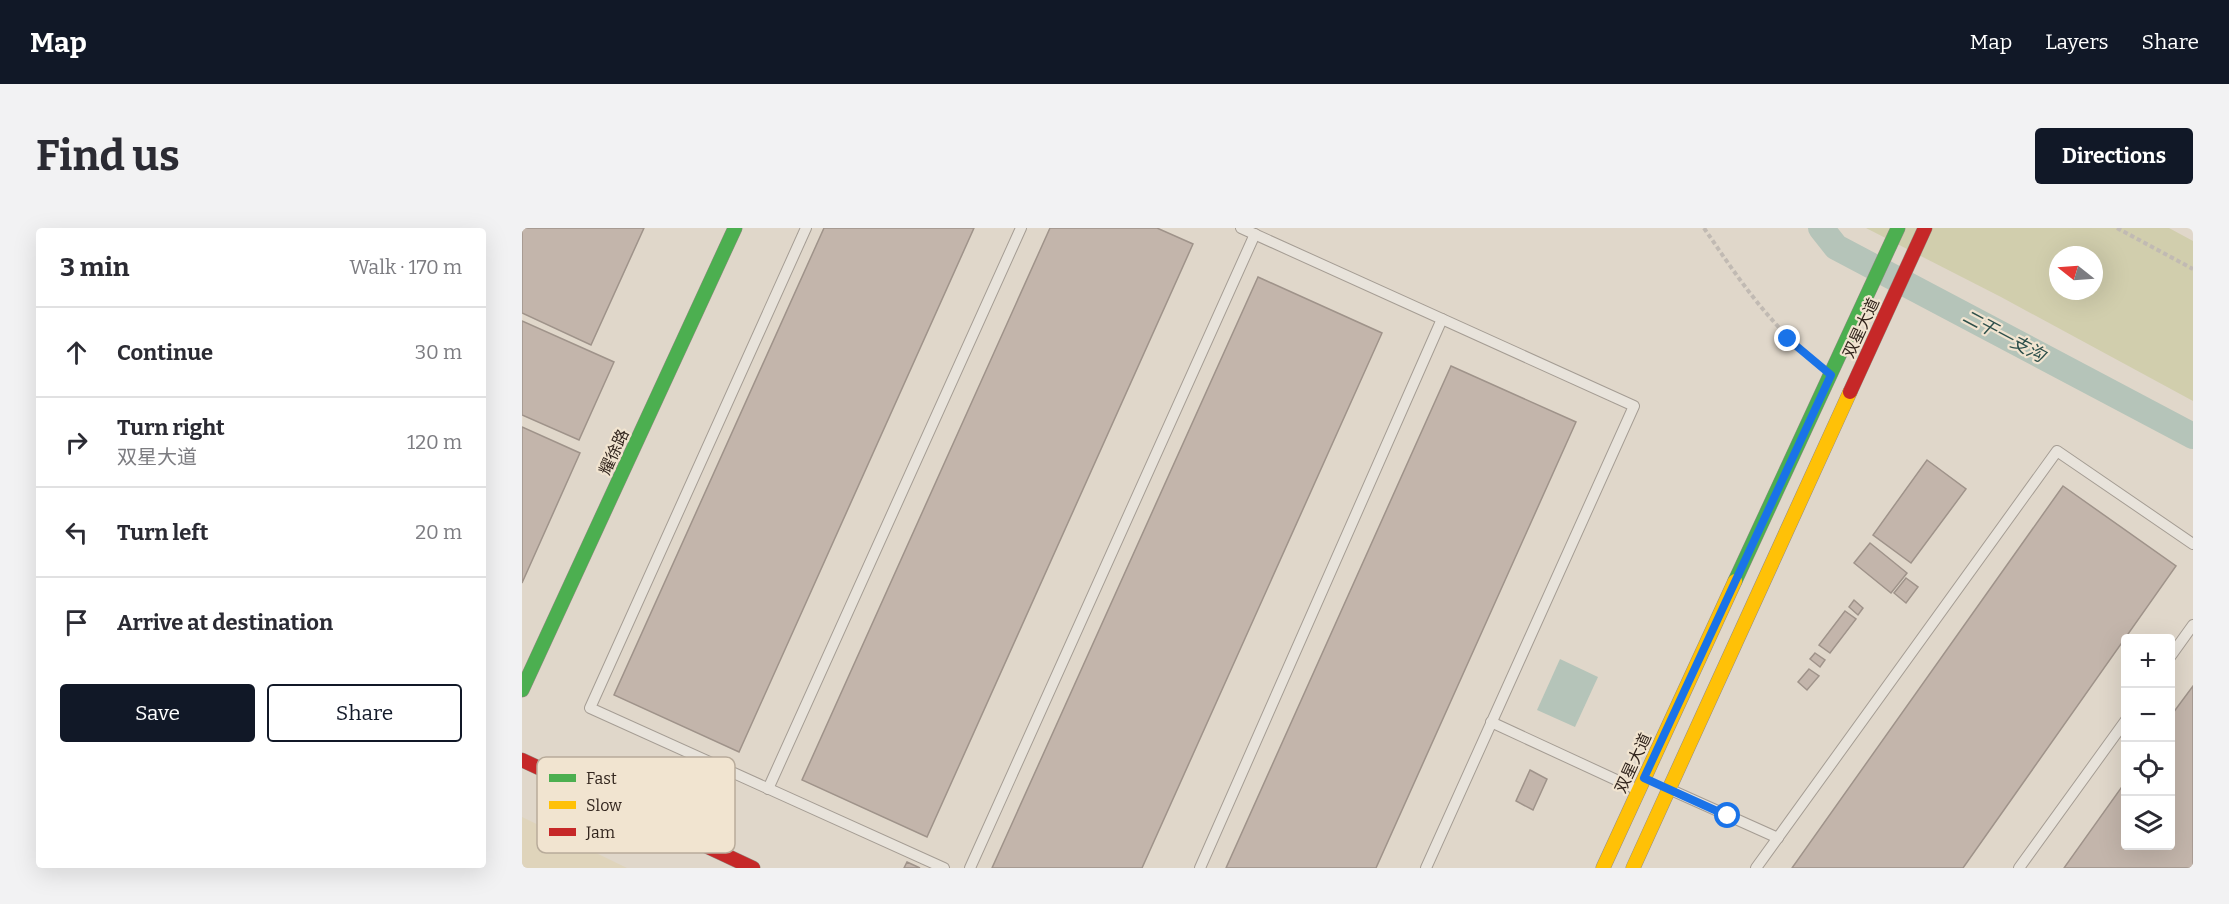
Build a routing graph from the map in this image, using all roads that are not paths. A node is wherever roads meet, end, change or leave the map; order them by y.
1 (735, 228) edge
2 (806, 228) edge
3 (1021, 228) edge
4 (1240, 228) edge
5 (1898, 228) edge
6 (1925, 228) edge
7 (1255, 234) junction
8 (1442, 319) junction
9 (2193, 544) edge
10 (2193, 625) edge
11 (2175, 650) edge
12 (522, 690) edge
13 (1491, 722) junction
14 (2121, 727) edge
15 (698, 757) edge
16 (522, 760) edge
17 (537, 767) edge
18 (735, 774) edge
19 (1653, 785) junction
20 (768, 789) junction
21 (1778, 838) junction
22 (721, 853) edge
23 (753, 868) edge
24 (944, 868) edge
25 (970, 868) edge
26 (1200, 868) edge
27 (1426, 868) edge
28 (1603, 868) edge
29 (1633, 868) edge
30 (1756, 868) edge
31 (2019, 868) edge

1 - 12 street, 耀徐路
2 - 15 lane
3 - 20 lane
4 - 7 lane
5 - 19 street, 双星大道
6 - 19 street, 双星大道
7 - 8 lane
7 - 25 lane
8 - 13 lane
8 - 26 lane
9 - 21 lane
10 - 11 lane
13 - 19 lane
13 - 27 lane
14 - 31 lane
16 - 17 street
18 - 20 lane
19 - 21 lane
19 - 28 street, 双星大道
19 - 29 street, 双星大道
20 - 24 lane
21 - 30 lane
22 - 23 street

